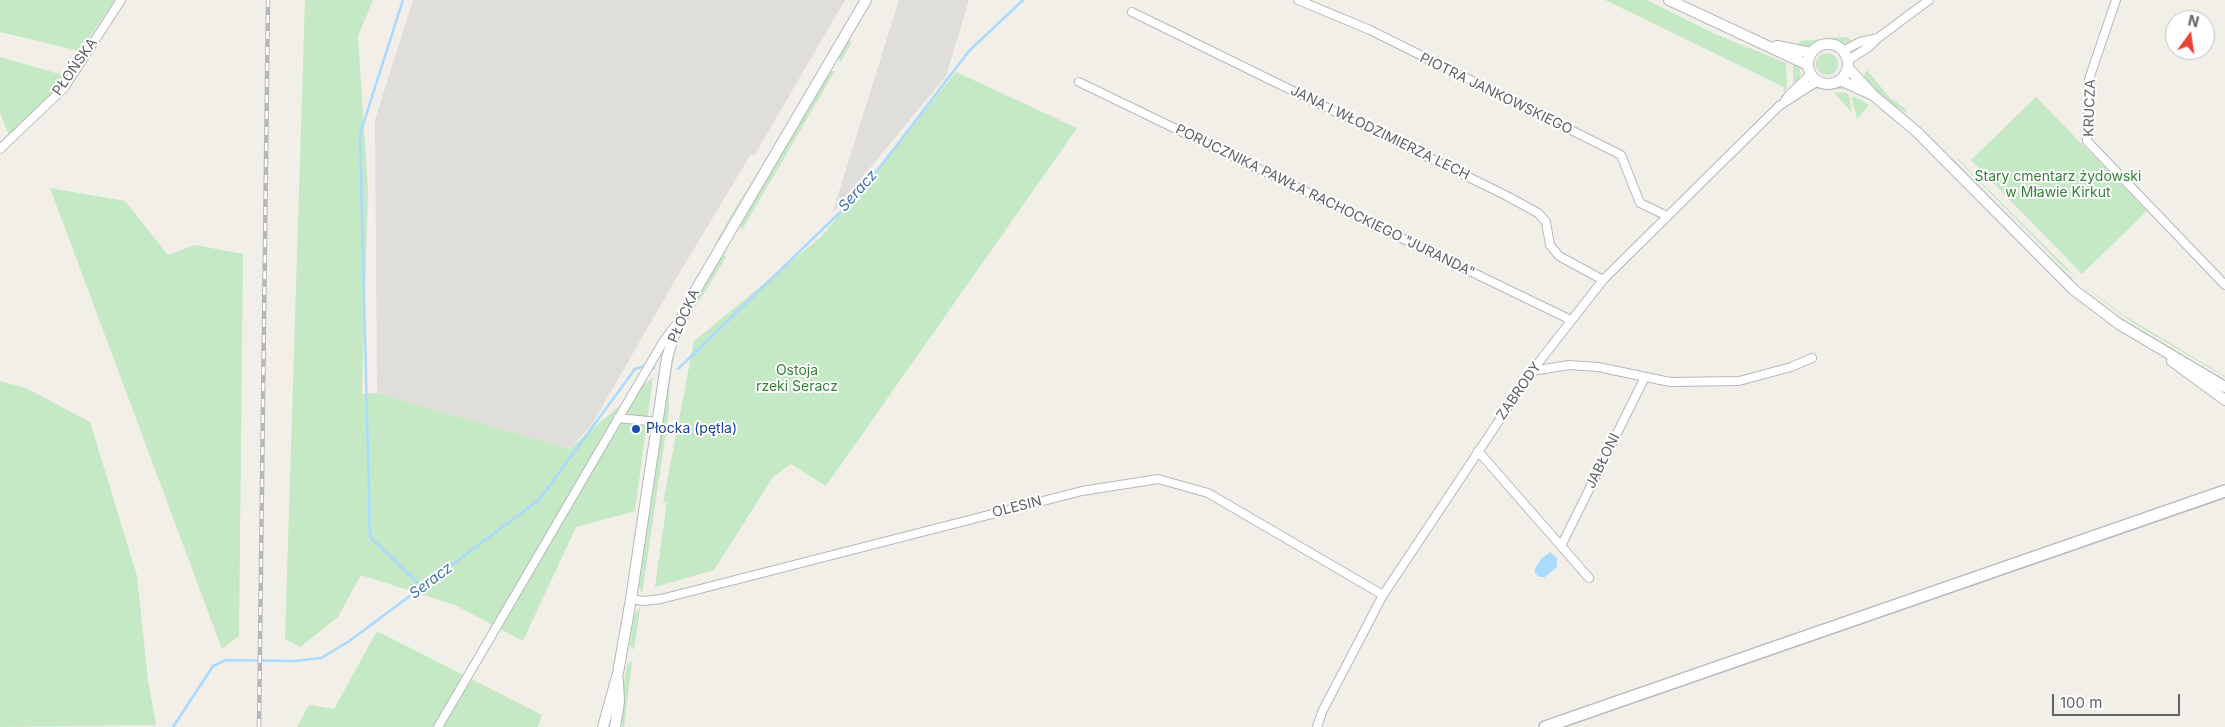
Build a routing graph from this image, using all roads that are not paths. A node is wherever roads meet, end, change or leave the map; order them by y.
1 (121, 0) edge
2 (866, 0) edge
3 (1298, 0) edge
4 (1669, 0) edge
5 (1930, 0) edge
6 (2116, 0) edge
7 (1132, 12) dead end
8 (1769, 45) junction
9 (1812, 53) junction
10 (1846, 60) junction
11 (1813, 74) junction
12 (1840, 80) junction
13 (1079, 82) dead end
14 (1873, 95) junction
15 (0, 149) edge
16 (1667, 216) junction
17 (1603, 280) junction
18 (2225, 285) edge
19 (1571, 320) junction
20 (679, 321) junction
21 (2163, 351) junction
22 (1812, 358) dead end
23 (1532, 371) junction
24 (1645, 377) junction
25 (2225, 386) edge
26 (2225, 400) edge
27 (618, 418) junction
28 (658, 422) junction
29 (1478, 451) junction
30 (2225, 492) edge
31 (1561, 546) junction
32 (1589, 578) dead end
33 (1383, 595) junction
34 (631, 599) junction
35 (618, 673) junction
36 (438, 727) edge
37 (603, 727) edge
38 (615, 727) edge
39 (1317, 727) edge
40 (1545, 727) edge

1 - 15 street, PŁOŃSKA
2 - 20 street, PŁOCKA
3 - 16 street, PIOTRA JANKOWSKIEGO
4 - 8 street
5 - 10 street
6 - 18 street, KRUCZA
7 - 17 street, JANA I WŁODZIMIERZA LECH
8 - 9 street
8 - 11 street
9 - 10 street
9 - 11 street
10 - 12 street
10 - 14 street
11 - 12 street
11 - 16 street, ZABRODY
12 - 14 street
13 - 19 street, PORUCZNIKA PAWŁA RACHOCKIEGO "JURANDA"
14 - 21 street
16 - 17 street, ZABRODY
17 - 19 street, ZABRODY
19 - 23 street, ZABRODY
20 - 27 street
20 - 28 street, PŁOCKA
21 - 25 street
21 - 26 street
22 - 24 street
23 - 24 street
23 - 29 street, ZABRODY
24 - 31 street, JABŁONI
27 - 28 street
27 - 36 street
28 - 34 street, PŁOCKA
29 - 31 street
29 - 33 street, ZABRODY
30 - 40 main road
31 - 32 street
33 - 34 street, OLESIN
33 - 39 street, ZABRODY
34 - 35 street, PŁOCKA
35 - 37 street, PŁOCKA
35 - 38 street, PŁOCKA

